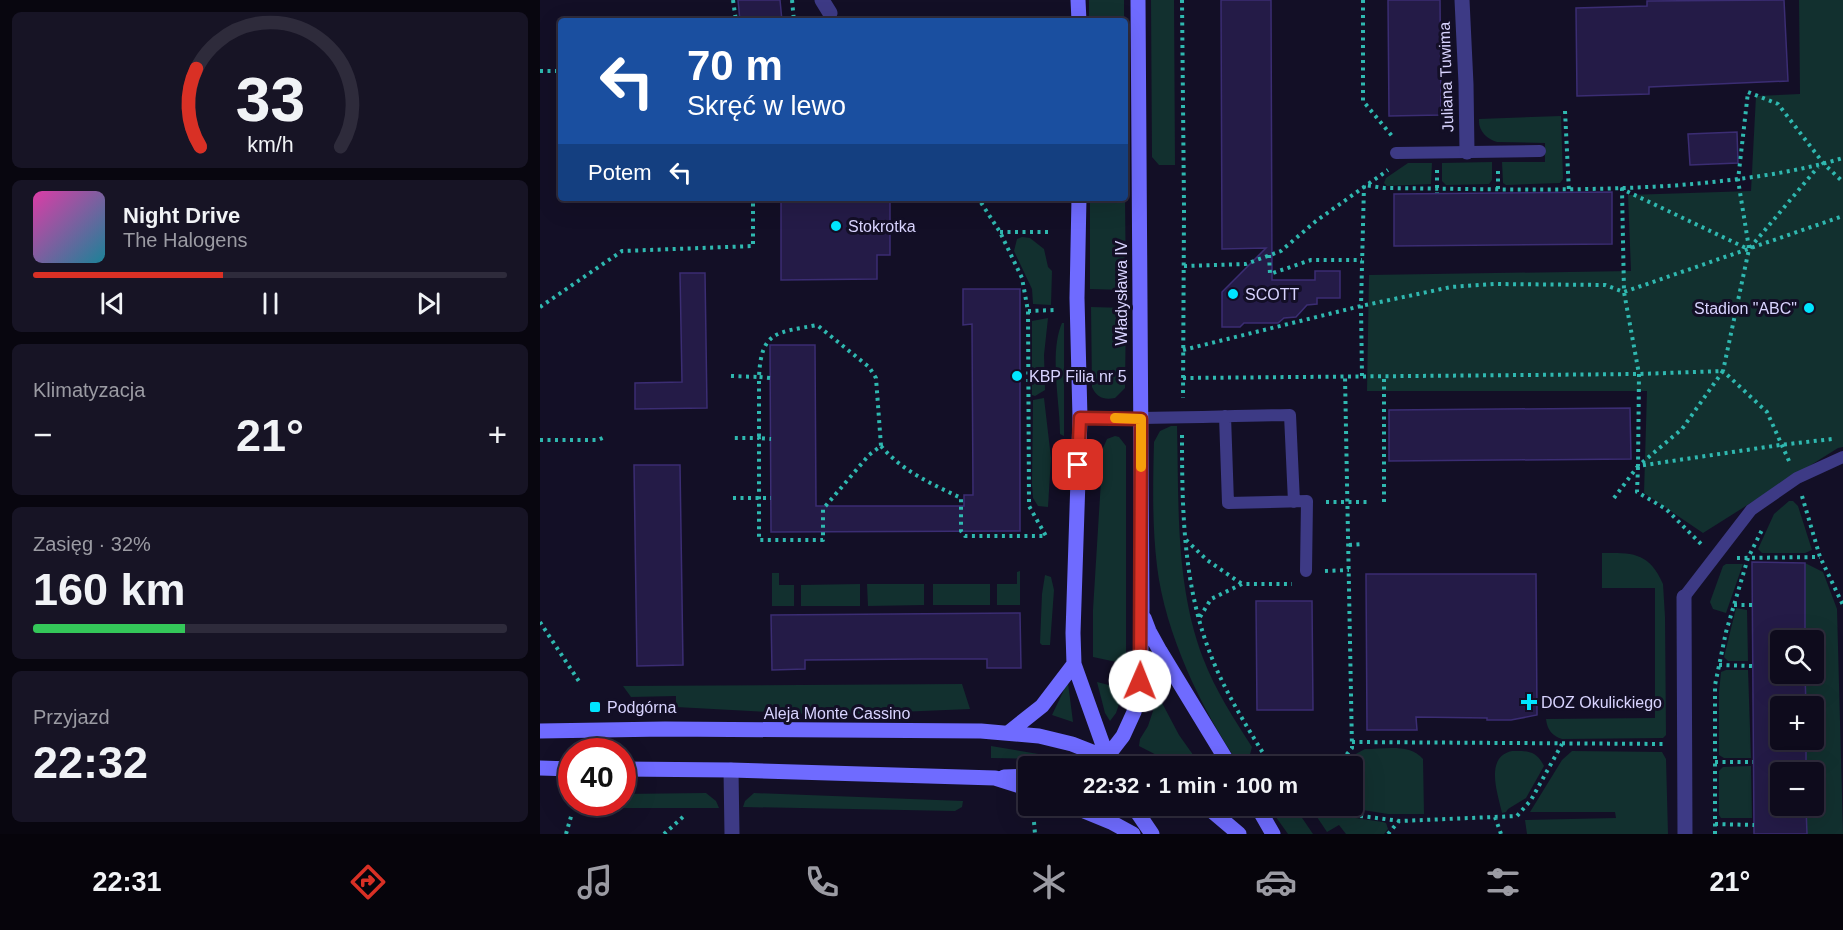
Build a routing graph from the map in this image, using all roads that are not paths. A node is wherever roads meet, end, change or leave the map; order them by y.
1 (1078, 0) edge
2 (1138, 0) edge
3 (1462, 0) edge
4 (1078, 18) edge
5 (1540, 151) dead end
6 (1467, 152) junction
7 (1396, 153) road end
8 (1079, 201) edge
9 (1226, 416) junction
10 (1080, 418) junction
11 (1141, 419) junction
12 (1843, 457) edge
13 (1294, 502) junction
14 (1306, 571) road end
15 (1684, 597) joint
16 (1142, 609) junction
17 (1074, 664) junction
18 (540, 731) edge
19 (1008, 733) junction
20 (1095, 756) edge
21 (1107, 756) edge
22 (1112, 756) edge
23 (1224, 756) edge
24 (540, 768) edge
25 (558, 768) edge
26 (636, 769) edge
27 (731, 770) junction
28 (1018, 777) edge
29 (996, 778) junction
30 (1018, 785) edge
31 (1096, 816) edge
32 (1140, 816) edge
33 (1218, 816) edge
34 (1263, 816) edge
35 (732, 834) edge
36 (1133, 834) edge
37 (1152, 834) edge
38 (1239, 834) edge
39 (1273, 834) edge
40 (1685, 834) edge

1 - 4 street
2 - 11 street, Władysława IV
3 - 6 street, Juliana Tuwima
5 - 6 lane
6 - 7 lane
8 - 10 street
9 - 11 lane
9 - 13 lane
9 - 13 lane
10 - 11 lane
10 - 17 street
11 - 16 street, Władysława IV
12 - 15 lane
13 - 14 lane
15 - 40 street
16 - 22 street, Władysława IV
16 - 23 street
17 - 19 street
17 - 21 street
18 - 19 street, Aleja Monte Cassino
19 - 20 street, Aleja Monte Cassino
24 - 25 street
26 - 27 street
27 - 29 street
27 - 35 street
28 - 29 street
29 - 30 street
31 - 36 street
32 - 37 street
33 - 38 street
34 - 39 street

